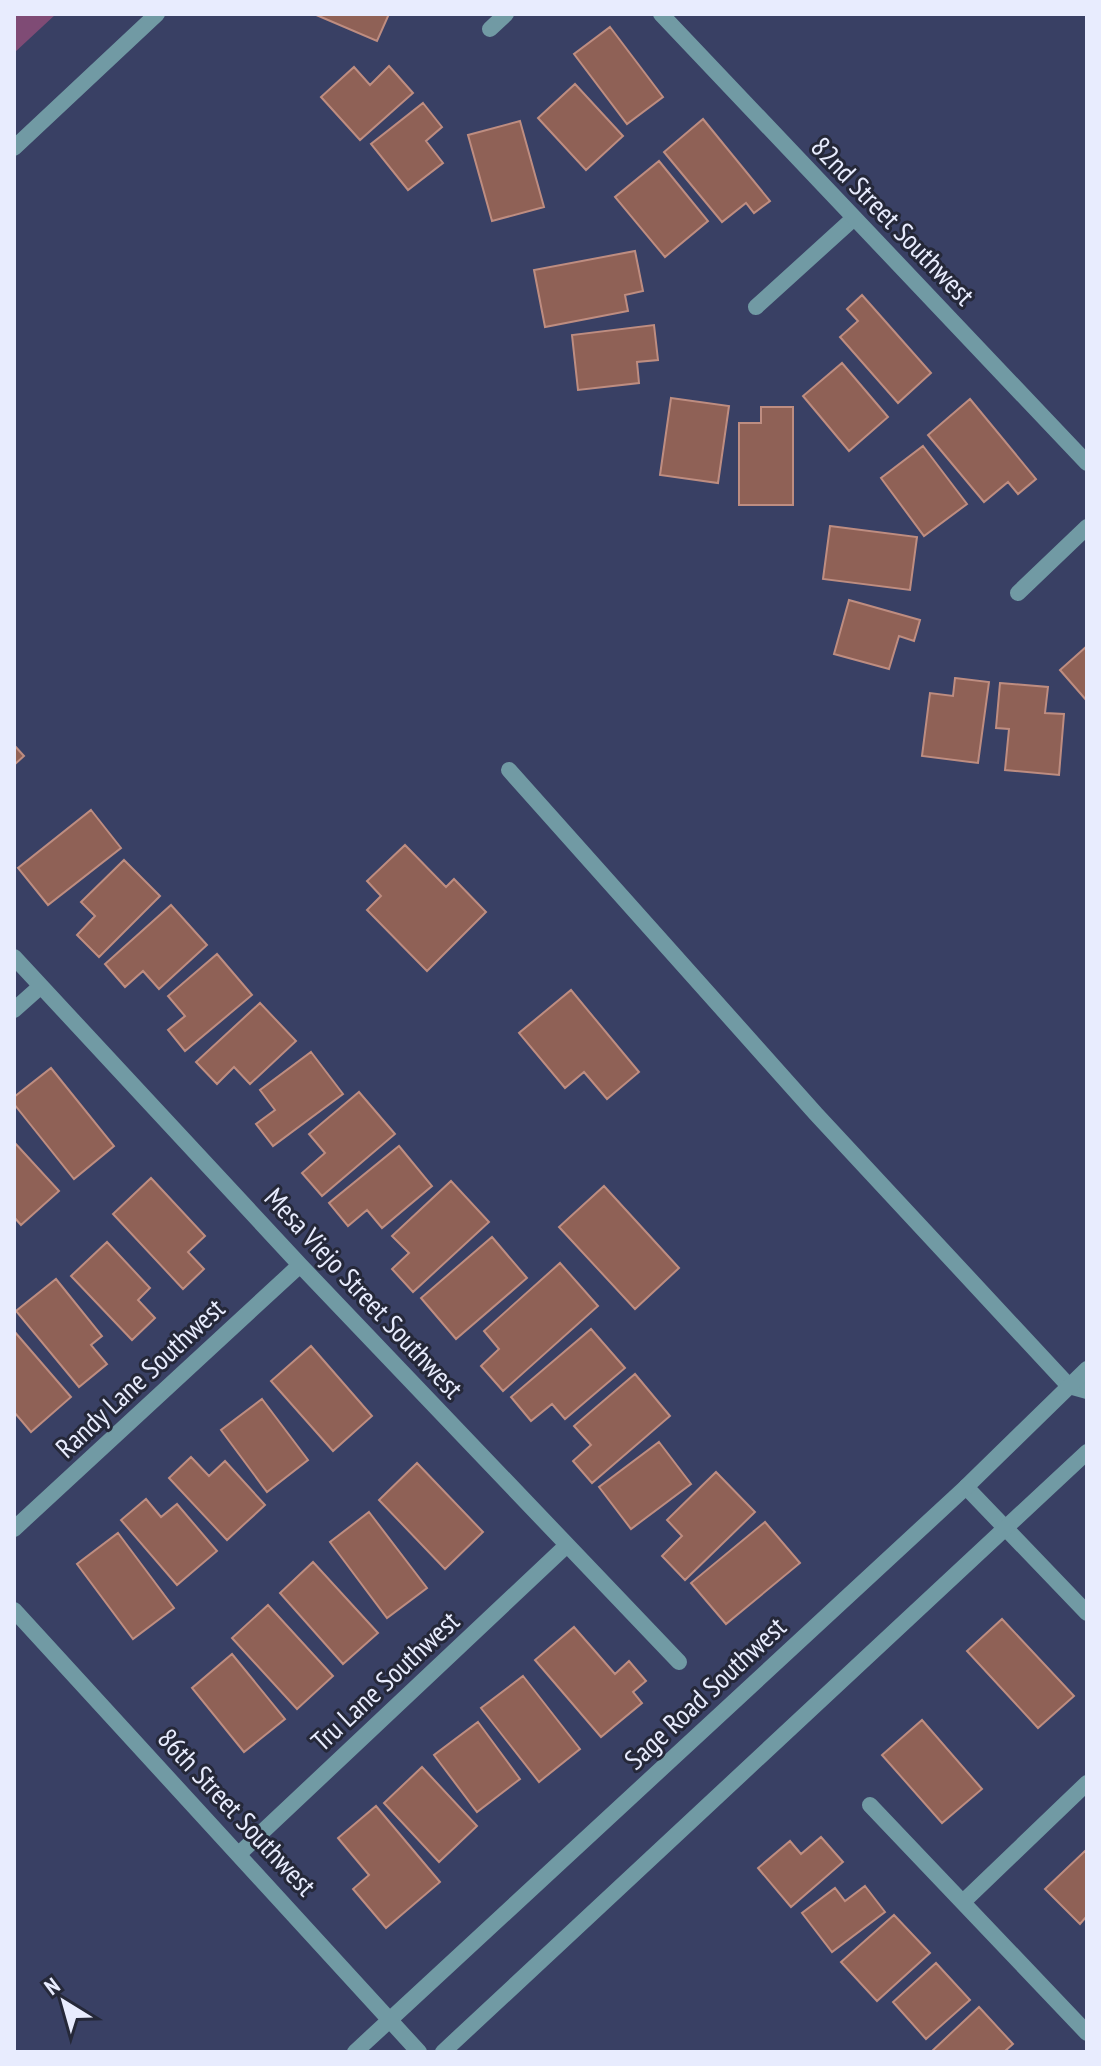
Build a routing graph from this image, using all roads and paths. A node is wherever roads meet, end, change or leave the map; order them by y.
1 (157, 14) edge
2 (506, 14) edge
3 (661, 14) edge
4 (490, 29) dead end
5 (14, 148) edge
6 (854, 218) junction
7 (756, 307) dead end
8 (1087, 463) edge
9 (1087, 527) edge
10 (1018, 593) dead end
11 (509, 770) dead end
12 (14, 957) edge
13 (41, 986) junction
14 (14, 1010) edge
15 (300, 1265) junction
16 (1087, 1369) edge
17 (1069, 1386) junction
18 (1087, 1391) edge
19 (1087, 1452) edge
20 (966, 1487) junction
21 (1006, 1526) junction
22 (14, 1529) edge
23 (566, 1546) junction
24 (14, 1610) edge
25 (1087, 1613) edge
26 (679, 1662) dead end
27 (1087, 1783) edge
28 (870, 1805) dead end
29 (240, 1853) junction
30 (963, 1902) junction
31 (390, 2019) junction
32 (1087, 2033) edge
33 (355, 2052) edge
34 (419, 2052) edge
35 (443, 2052) edge

1 - 5 street
2 - 4 street
3 - 6 street, 82nd Street Southwest
6 - 7 street
6 - 8 street, 82nd Street Southwest
9 - 10 street
11 - 17 street
12 - 13 street, Mesa Viejo Street Southwest
13 - 14 street
13 - 15 street, Mesa Viejo Street Southwest
15 - 22 street, Randy Lane Southwest
15 - 23 street, Mesa Viejo Street Southwest
16 - 17 street, Sage Road Southwest
17 - 18 street
17 - 20 street, Sage Road Southwest
19 - 21 street
20 - 21 street
20 - 31 street, Sage Road Southwest
21 - 25 street
21 - 35 street
23 - 26 street, Mesa Viejo Street Southwest
23 - 29 street, Tru Lane Southwest
24 - 29 street, 86th Street Southwest
27 - 30 street
28 - 30 street
29 - 31 street, 86th Street Southwest
30 - 32 street
31 - 33 street, Sage Road Southwest
31 - 34 street, 86th Street Southwest

